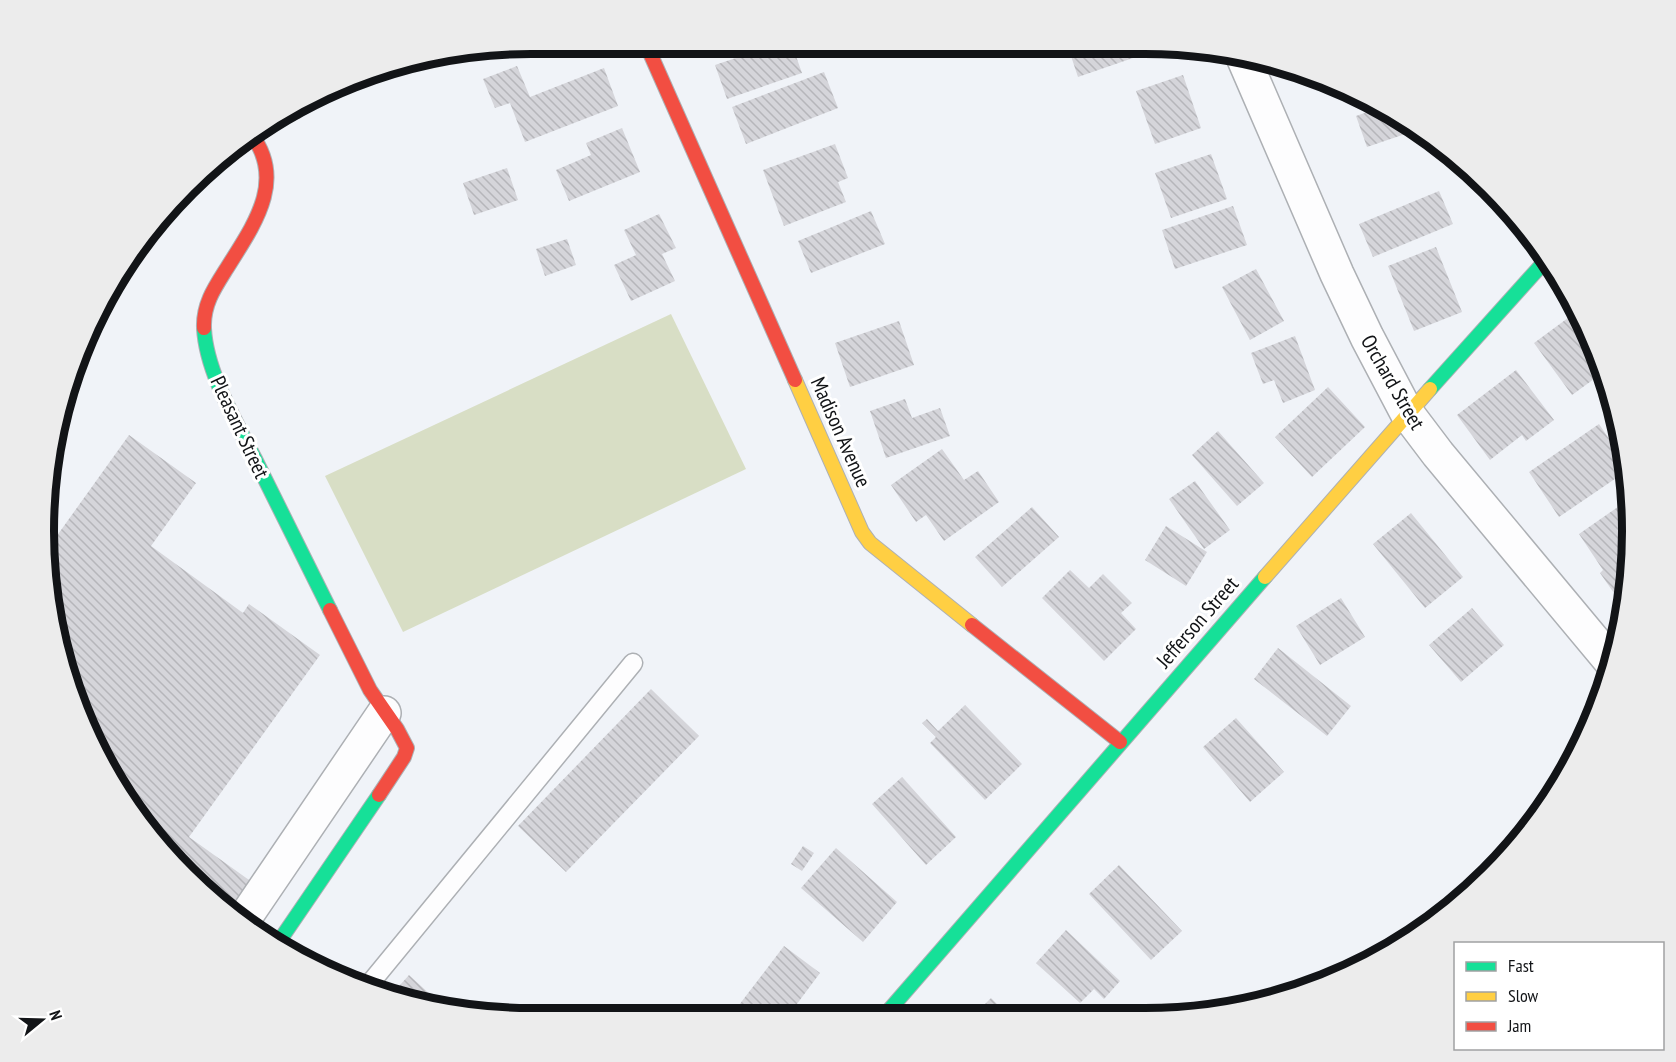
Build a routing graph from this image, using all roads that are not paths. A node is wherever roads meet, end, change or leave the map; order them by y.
1 (650, 54) edge
2 (1246, 65) edge
3 (256, 142) edge
4 (1542, 265) edge
5 (1407, 412) junction
6 (1606, 655) edge
7 (633, 663) dead end
8 (384, 713) junction
9 (1120, 742) junction
10 (247, 914) edge
11 (282, 938) edge
12 (372, 981) edge
13 (891, 1008) edge

1 - 9 street, Madison Avenue
2 - 5 street, Orchard Street
3 - 8 street, Pleasant Street
4 - 5 street, Jefferson Street
5 - 6 street, Orchard Street
5 - 9 street, Jefferson Street
7 - 12 lane
8 - 10 street
8 - 11 street, Pleasant Street
9 - 13 street, Jefferson Street

